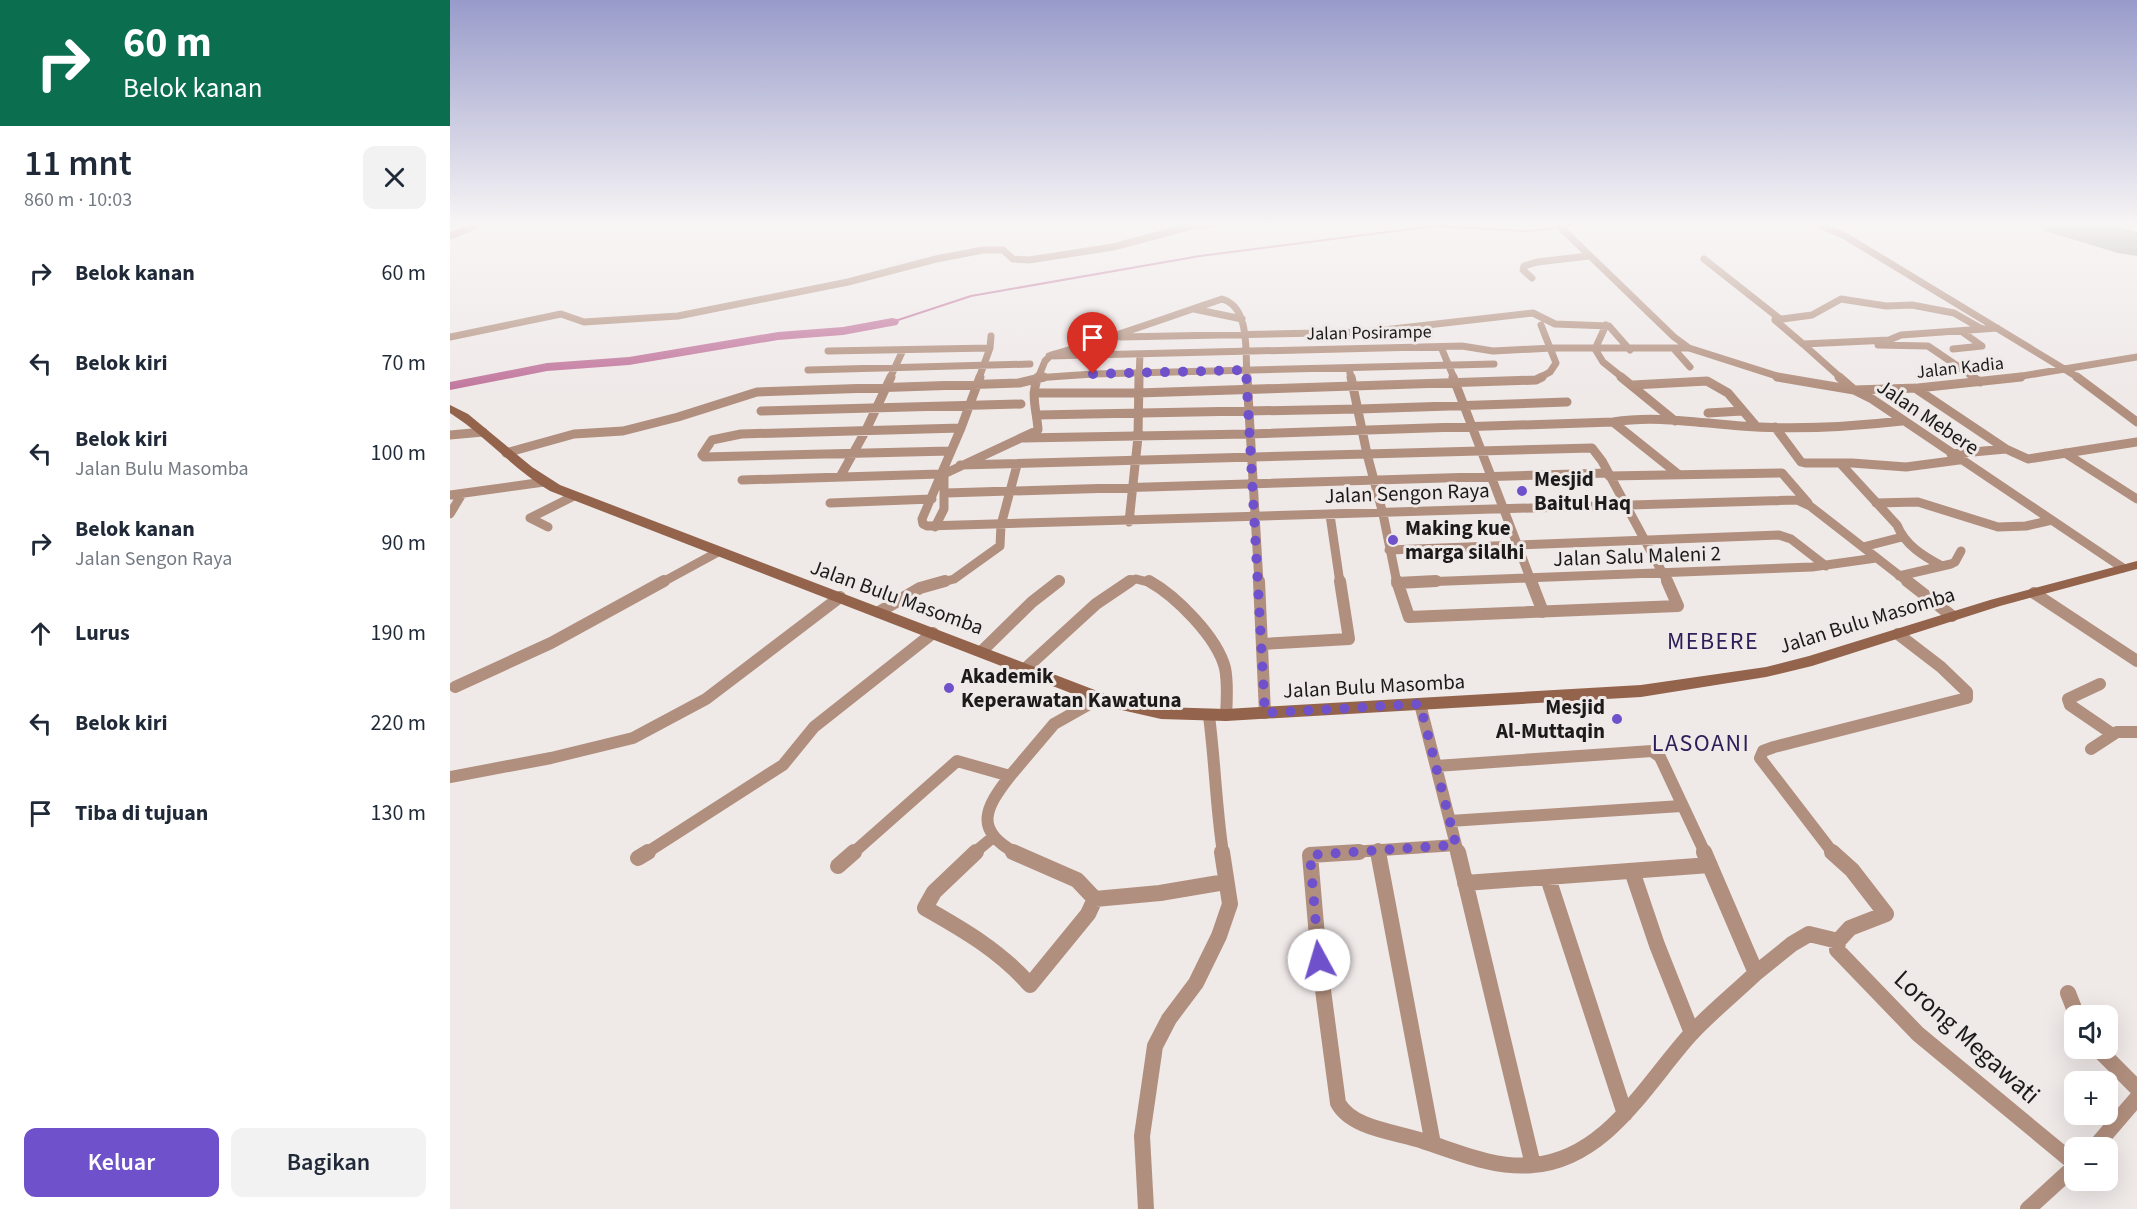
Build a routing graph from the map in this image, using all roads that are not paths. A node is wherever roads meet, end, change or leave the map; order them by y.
1 (862, 278) edge
2 (1613, 278) edge
3 (1730, 278) edge
4 (1915, 278) edge
5 (1194, 309) junction
6 (1780, 318) junction
7 (1242, 319) junction
8 (1541, 325) dead end
9 (1606, 325) junction
10 (1997, 328) junction
11 (1983, 329) junction
12 (1960, 331) junction
13 (1332, 334) junction
14 (1243, 335) junction
15 (991, 336) dead end
16 (450, 337) edge
17 (1114, 337) junction
18 (1863, 341) junction
19 (1803, 344) junction
20 (1441, 347) junction
21 (990, 348) junction
22 (1552, 348) junction
23 (1674, 348) junction
24 (1689, 348) junction
25 (1595, 349) junction
26 (1953, 349) dead end
27 (903, 350) junction
28 (1338, 350) junction
29 (1630, 350) junction
30 (828, 351) dead end
31 (1243, 351) junction
32 (1140, 354) junction
33 (1049, 356) junction
34 (2136, 358) edge
35 (1030, 364) dead end
36 (1494, 364) dead end
37 (1449, 365) junction
38 (982, 366) junction
39 (1690, 367) dead end
40 (895, 368) junction
41 (1345, 368) junction
42 (808, 370) dead end
43 (1246, 370) junction
44 (2069, 371) junction
45 (1139, 372) junction
46 (1040, 377) junction
47 (1980, 382) junction
48 (975, 384) junction
49 (1456, 384) junction
50 (1633, 385) junction
51 (886, 387) junction
52 (1353, 387) junction
53 (1915, 388) junction
54 (1246, 390) junction
55 (1854, 390) junction
56 (1034, 393) junction
57 (1138, 393) junction
58 (1567, 402) dead end
59 (1022, 404) dead end
60 (969, 405) junction
61 (1464, 406) junction
62 (450, 408) edge
63 (876, 408) junction
64 (1359, 409) junction
65 (761, 411) dead end
66 (1742, 411) junction
67 (1247, 412) junction
68 (1137, 413) junction
69 (1708, 413) dead end
70 (1038, 416) junction
71 (1675, 421) junction
72 (1902, 421) junction
73 (2137, 422) edge
74 (1613, 423) junction
75 (1756, 426) junction
76 (1775, 427) junction
77 (961, 428) junction
78 (1473, 428) junction
79 (866, 430) junction
80 (1362, 431) junction
81 (483, 432) junction
82 (1249, 434) junction
83 (450, 435) edge
84 (1138, 437) junction
85 (1023, 438) junction
86 (2137, 442) edge
87 (2006, 449) junction
88 (951, 451) junction
89 (1484, 452) junction
90 (506, 453) junction
91 (853, 453) junction
92 (2065, 453) junction
93 (1951, 454) junction
94 (1367, 455) junction
95 (1250, 459) junction
96 (1959, 460) junction
97 (1136, 461) junction
98 (1840, 463) junction
99 (960, 465) junction
100 (1017, 465) junction
101 (940, 474) junction
102 (1608, 474) junction
103 (1678, 474) junction
104 (840, 477) junction
105 (1492, 478) junction
106 (742, 480) dead end
107 (1375, 481) junction
108 (544, 482) junction
109 (1252, 484) junction
110 (1133, 487) junction
111 (1009, 491) junction
112 (946, 493) junction
113 (462, 494) junction
114 (450, 495) edge
115 (574, 496) junction
116 (932, 499) junction
117 (2137, 499) edge
118 (830, 503) dead end
119 (1876, 503) junction
120 (1625, 505) junction
121 (1810, 506) junction
122 (1503, 509) junction
123 (450, 514) edge
124 (1383, 514) junction
125 (1330, 515) junction
126 (1256, 516) junction
127 (2052, 520) junction
128 (1130, 522) junction
129 (1001, 525) junction
130 (934, 527) junction
131 (548, 528) dead end
132 (1902, 537) junction
133 (1644, 540) junction
134 (1518, 544) junction
135 (1863, 547) junction
136 (1389, 550) junction
137 (1961, 551) dead end
138 (718, 552) junction
139 (1876, 558) junction
140 (1942, 566) junction
141 (1826, 567) junction
142 (2130, 567) edge
143 (1663, 574) junction
144 (1899, 576) junction
145 (1529, 577) junction
146 (1060, 581) dead end
147 (1397, 583) junction
148 (2034, 593) junction
149 (840, 597) junction
150 (879, 612) junction
151 (1543, 612) junction
152 (1952, 616) junction
153 (933, 633) junction
154 (1898, 634) junction
155 (1262, 644) junction
156 (982, 651) junction
157 (2137, 661) edge
158 (1026, 668) junction
159 (2100, 684) dead end
160 (455, 687) dead end
161 (1100, 698) junction
162 (1420, 704) junction
163 (1265, 713) junction
164 (1226, 715) junction
165 (1209, 716) junction
166 (2137, 732) edge
167 (2110, 733) junction
168 (2091, 749) dead end
169 (1436, 766) junction
170 (1010, 776) junction
171 (450, 777) edge
172 (1681, 806) junction
173 (1450, 821) junction
174 (992, 838) junction
175 (1456, 845) junction
176 (1378, 849) junction
177 (638, 858) dead end
178 (1710, 865) junction
179 (838, 866) dead end
180 (1632, 871) junction
181 (1548, 878) junction
182 (1225, 882) junction
183 (1465, 883) junction
184 (1095, 899) junction
185 (1838, 941) junction
186 (1756, 974) junction
187 (2068, 993) dead end
188 (2073, 1005) edge
189 (1692, 1033) junction
190 (2108, 1059) edge
191 (2137, 1088) edge
192 (2137, 1098) edge
193 (1624, 1114) junction
194 (2103, 1137) edge
195 (1433, 1144) junction
196 (2064, 1157) edge
197 (1533, 1165) junction
198 (2064, 1175) edge
199 (1146, 1209) edge
200 (2028, 1209) edge

1 - 16 street
2 - 24 street
3 - 6 street
4 - 10 street
5 - 7 street
5 - 7 street
5 - 17 street
6 - 11 street
6 - 19 street
7 - 14 street
8 - 22 street
9 - 13 street
9 - 25 street
9 - 29 street
10 - 11 street
10 - 44 street
11 - 12 street
12 - 18 street
12 - 26 street
13 - 14 street
13 - 28 street
14 - 17 street
14 - 31 street
15 - 21 street
17 - 33 street
18 - 19 street
18 - 47 street
19 - 55 street
20 - 22 street, Jalan Posirampe
20 - 28 street, Jalan Posirampe
20 - 37 street
21 - 27 street
21 - 38 street
22 - 25 street, Jalan Posirampe
22 - 49 street
23 - 24 street, Jalan Posirampe
23 - 29 street, Jalan Posirampe
23 - 39 street
24 - 55 street, Jalan Mebere
25 - 29 street, Jalan Posirampe
25 - 50 street
27 - 30 street
27 - 40 street
28 - 31 street, Jalan Posirampe
28 - 41 street
31 - 32 street, Jalan Posirampe
31 - 43 street
32 - 33 street, Jalan Posirampe
32 - 45 street
33 - 46 street
34 - 44 street, Jalan Kadia
35 - 38 street
36 - 37 street
37 - 41 street
37 - 49 street
38 - 40 street
38 - 48 street
40 - 42 street
40 - 51 street
41 - 43 street
41 - 52 street
43 - 45 street
43 - 54 street
44 - 47 street, Jalan Kadia
44 - 73 street
45 - 46 street
45 - 57 street
46 - 48 street
46 - 56 street
47 - 53 street, Jalan Kadia
48 - 51 street
48 - 60 street
49 - 52 street
49 - 61 street
50 - 66 street
50 - 71 street
51 - 63 street
51 - 90 street
52 - 54 street
52 - 64 street
53 - 55 street, Jalan Kadia
53 - 87 street
54 - 57 street
54 - 67 street
55 - 72 street, Jalan Mebere
56 - 57 street
56 - 70 street
57 - 68 street
58 - 61 street
59 - 60 street
60 - 63 street
60 - 77 street
61 - 64 street
61 - 78 street
62 - 81 street, Jalan Bulu Masomba
63 - 65 street
63 - 79 street
64 - 67 street
64 - 80 street
66 - 69 street
66 - 75 street
67 - 68 street
67 - 82 street
68 - 70 street
68 - 84 street
70 - 85 street
71 - 74 street
71 - 75 street
72 - 76 street
72 - 93 street, Jalan Mebere
74 - 78 street
74 - 103 street
75 - 76 street
76 - 98 street
77 - 79 street
77 - 88 street
78 - 80 street
78 - 89 street
79 - 91 street
79 - 91 street
80 - 82 street
80 - 94 street
81 - 83 street
81 - 90 street, Jalan Bulu Masomba
82 - 84 street
82 - 95 street
84 - 85 street
84 - 97 street
85 - 99 street
86 - 92 street
87 - 92 street
87 - 93 street
88 - 91 street
88 - 101 street
89 - 94 street
89 - 102 street
89 - 105 street
90 - 108 street, Jalan Bulu Masomba
91 - 104 street
92 - 117 street
93 - 96 street, Jalan Mebere
94 - 95 street
94 - 107 street
95 - 97 street
95 - 109 street
96 - 98 street
96 - 127 street, Jalan Mebere
97 - 100 street
97 - 110 street
98 - 119 street
99 - 100 street
99 - 112 street
100 - 111 street
101 - 104 street
101 - 116 street
102 - 103 street
102 - 105 street
102 - 120 street
103 - 121 street
104 - 106 street
105 - 107 street
105 - 122 street
107 - 109 street
107 - 124 street
108 - 113 street
108 - 115 street, Jalan Bulu Masomba
109 - 110 street
109 - 126 street
110 - 111 street
110 - 128 street
111 - 112 street
111 - 129 street
112 - 130 street
113 - 114 street
113 - 123 street
115 - 131 street
115 - 138 street, Jalan Bulu Masomba
116 - 118 street
116 - 130 street
119 - 127 street
119 - 132 street
120 - 121 street, Jalan Sengon Raya
120 - 122 street, Jalan Sengon Raya
120 - 133 street
121 - 135 street, Jalan Sengon Raya
122 - 124 street, Jalan Sengon Raya
122 - 134 street
124 - 125 street, Jalan Sengon Raya
124 - 136 street
125 - 126 street, Jalan Sengon Raya
125 - 155 street
126 - 128 street, Jalan Sengon Raya
126 - 155 street
127 - 142 street, Jalan Mebere
128 - 129 street, Jalan Sengon Raya
129 - 130 street, Jalan Sengon Raya
129 - 150 street
132 - 135 street
132 - 140 street
133 - 134 street
133 - 141 street
133 - 143 street
134 - 136 street
134 - 145 street
135 - 139 street, Jalan Sengon Raya
136 - 147 street
137 - 140 street
138 - 149 street, Jalan Bulu Masomba
138 - 160 street
139 - 141 street, Jalan Salu Maleni 2
139 - 144 street, Jalan Sengon Raya
140 - 144 street
141 - 143 street, Jalan Salu Maleni 2
142 - 148 street, Jalan Bulu Masomba
143 - 145 street, Jalan Salu Maleni 2
143 - 151 street
144 - 152 street, Jalan Sengon Raya
145 - 147 street, Jalan Salu Maleni 2
145 - 151 street
146 - 156 street
147 - 151 street
148 - 152 street, Jalan Bulu Masomba
148 - 157 street
149 - 150 street, Jalan Bulu Masomba
149 - 171 street
150 - 153 street, Jalan Bulu Masomba
152 - 154 street, Jalan Bulu Masomba
153 - 156 street, Jalan Bulu Masomba
153 - 177 street
154 - 162 street, Jalan Bulu Masomba
154 - 185 street
155 - 163 street
156 - 158 street, Jalan Bulu Masomba
158 - 161 street, Jalan Bulu Masomba
158 - 164 street
159 - 167 street
161 - 165 street, Jalan Bulu Masomba
161 - 170 street
162 - 163 street, Jalan Bulu Masomba
162 - 169 street
163 - 164 street, Jalan Bulu Masomba
164 - 165 street, Jalan Bulu Masomba
165 - 182 street
166 - 167 street
167 - 168 street
169 - 172 street
169 - 173 street
170 - 174 street
170 - 179 street
172 - 173 street
172 - 178 street
173 - 175 street
174 - 184 street
174 - 184 street
175 - 176 street
175 - 183 street
176 - 195 street
176 - 195 street
178 - 180 street
178 - 186 street
180 - 181 street
180 - 189 street
181 - 183 street
181 - 193 street
182 - 184 street
182 - 199 street
183 - 197 street
185 - 186 street
185 - 196 street, Lorong Megawati
186 - 189 street
187 - 188 street
189 - 193 street
190 - 191 street
192 - 194 street
193 - 197 street
195 - 197 street
198 - 200 street

